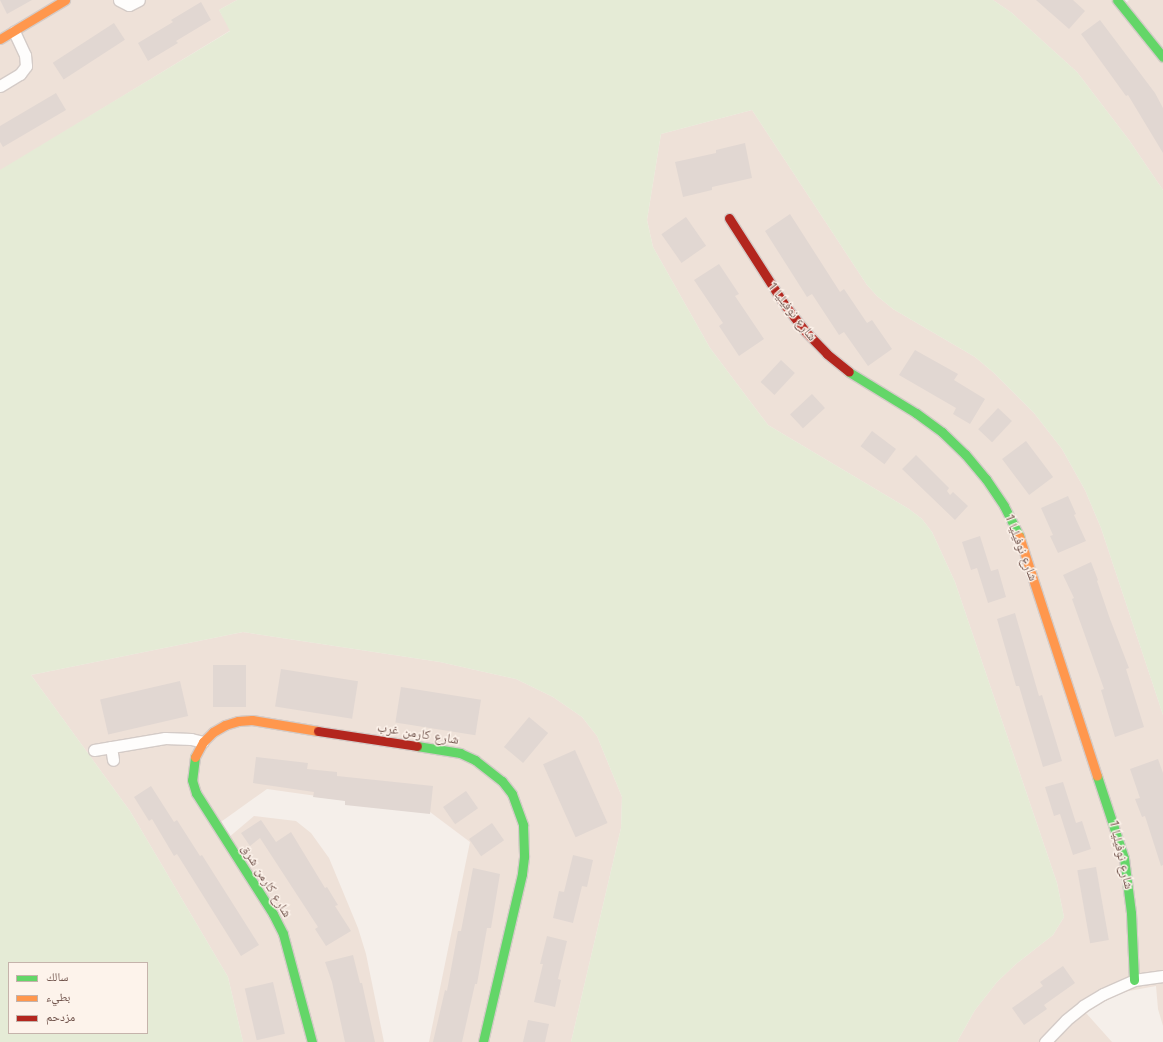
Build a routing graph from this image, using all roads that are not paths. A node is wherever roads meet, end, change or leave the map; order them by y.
1 (65, 0) edge
2 (119, 0) edge
3 (139, 0) edge
4 (1117, 0) edge
5 (14, 31) junction
6 (0, 39) edge
7 (1163, 57) edge
8 (0, 86) edge
9 (729, 218) dead end
10 (203, 742) junction
11 (111, 747) junction
12 (94, 750) dead end
13 (113, 760) dead end
14 (1163, 976) edge
15 (1134, 980) junction
16 (312, 1042) edge
17 (483, 1042) edge
18 (1045, 1042) edge

1 - 5 street
2 - 3 street
4 - 7 street
5 - 6 street
5 - 8 street
9 - 15 street, شارع نوفيليا 1
10 - 11 street
10 - 16 street, شارع كارمن شرق
10 - 17 street, شارع كارمن غرب
11 - 12 street
11 - 13 street
14 - 15 street
15 - 18 street

